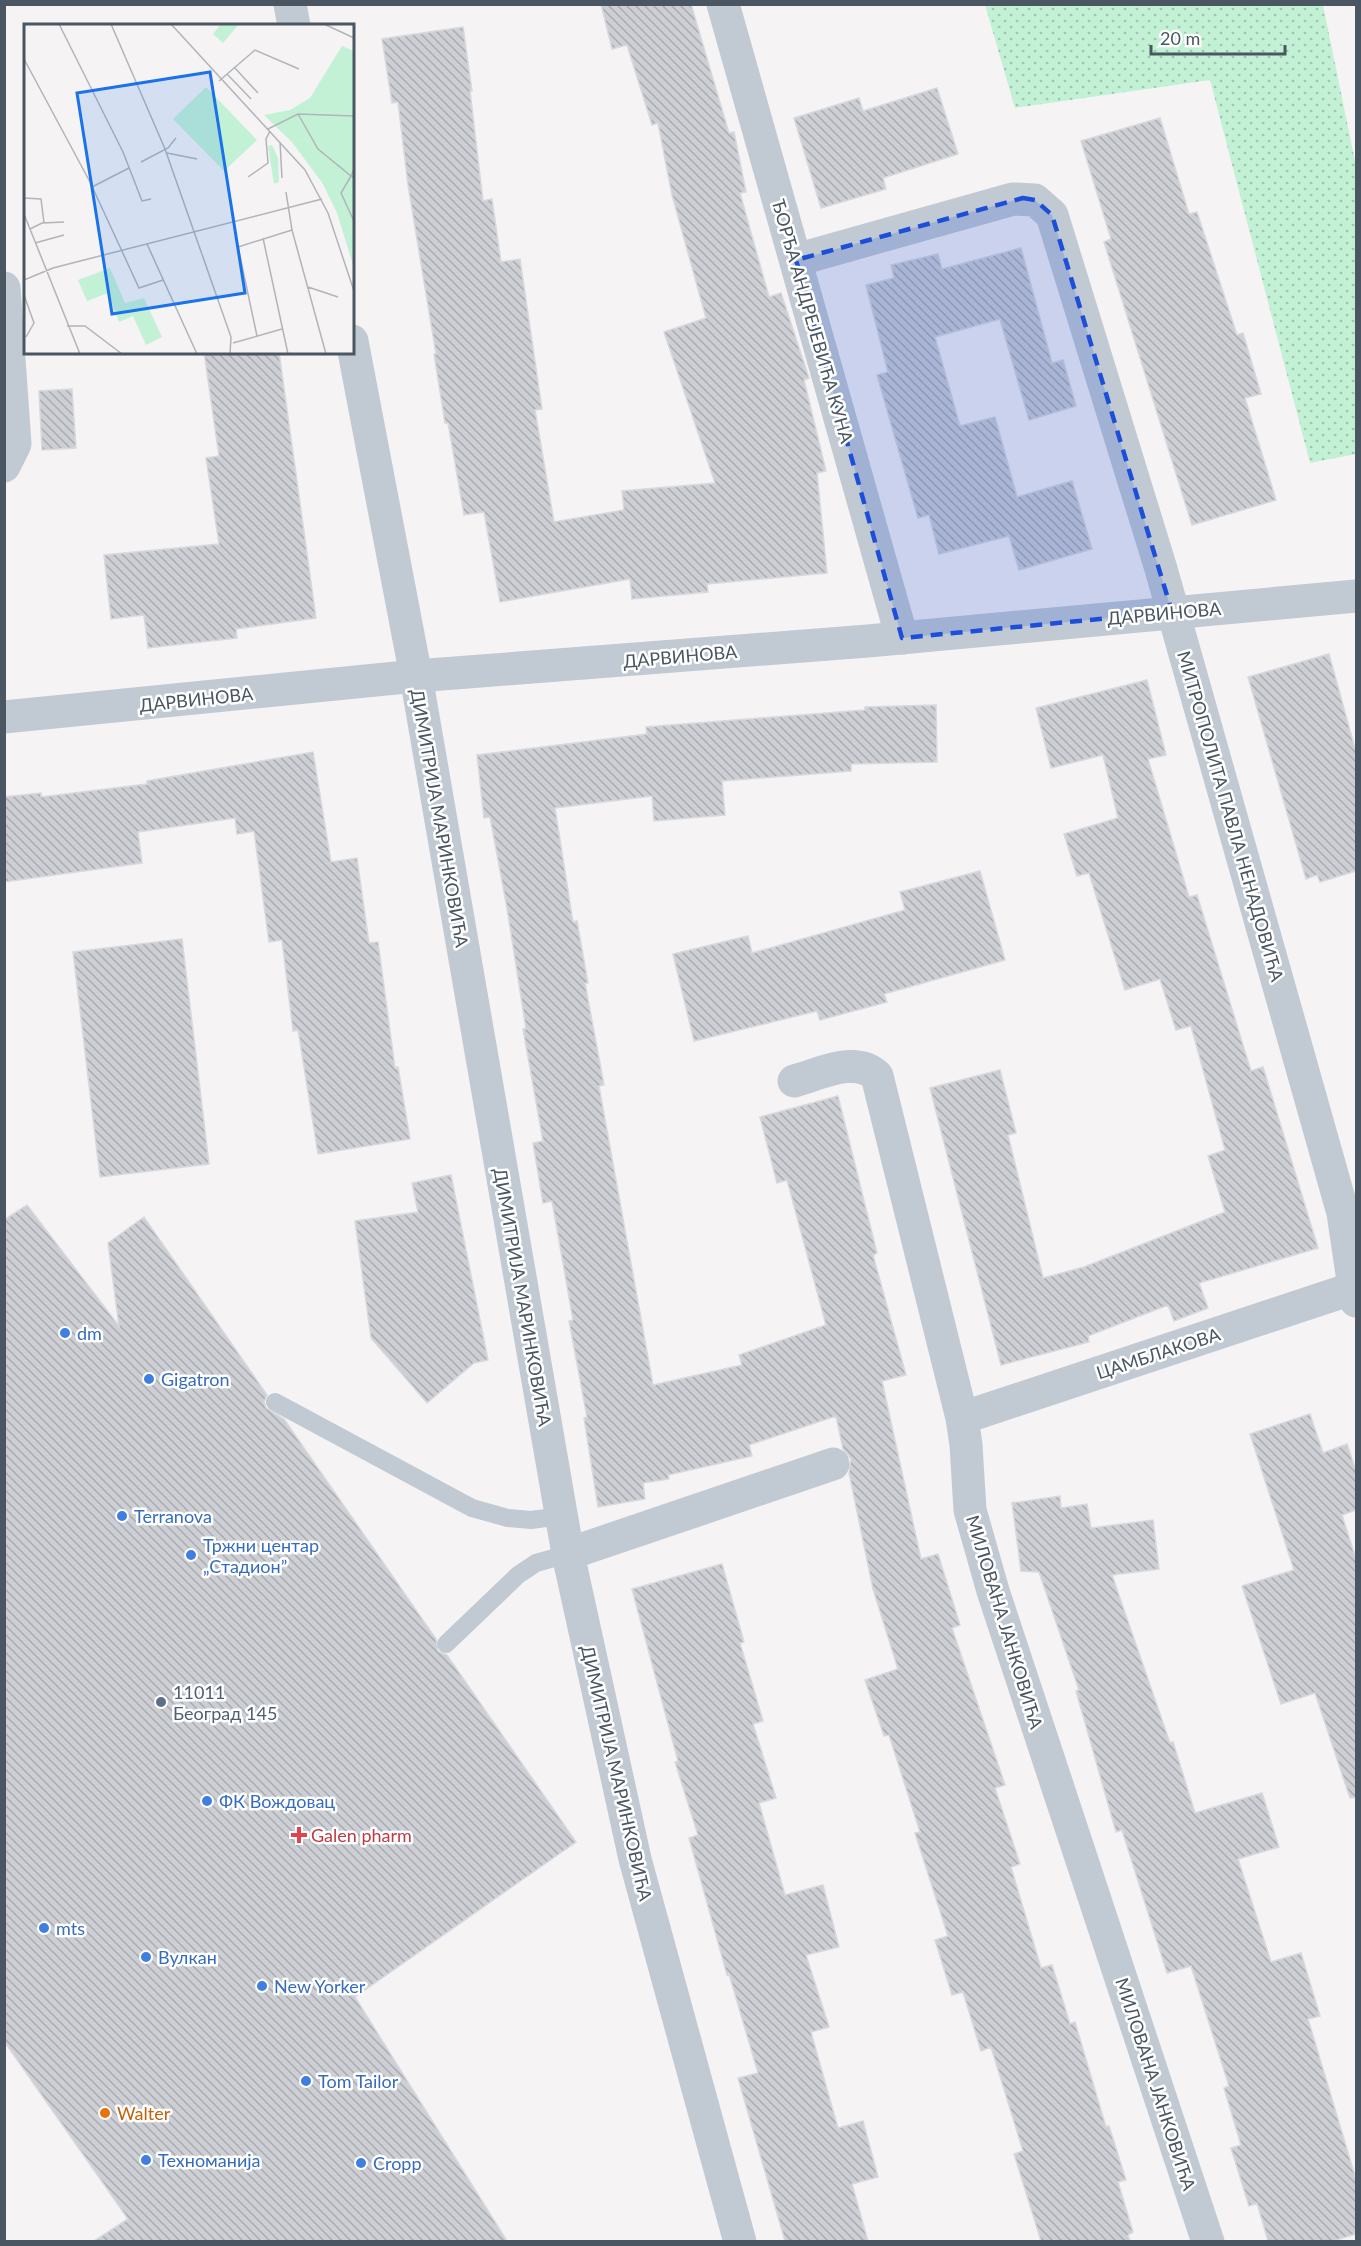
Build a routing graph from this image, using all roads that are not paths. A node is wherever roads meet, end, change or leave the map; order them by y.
1 (290, 4) edge
2 (723, 4) edge
3 (294, 24) edge
4 (796, 260) junction
5 (4, 288) edge
6 (354, 351) edge
7 (4, 466) edge
8 (1356, 596) edge
9 (1172, 612) junction
10 (902, 638) junction
11 (416, 676) junction
12 (4, 717) edge
13 (794, 1081) dead end
14 (1355, 1295) edge
15 (274, 1402) dead end
16 (962, 1419) junction
17 (832, 1464) dead end
18 (561, 1516) junction
19 (568, 1554) junction
20 (446, 1644) dead end
21 (740, 2241) edge
22 (1208, 2241) edge

1 - 3 street
2 - 4 street, ЂОРЂА АНДРЕЈЕВИЋА КУНА
4 - 9 street, МИТРОПОЛИТА ПАВЛА НЕНАДОВИЋА
4 - 10 street, ЂОРЂА АНДРЕЈЕВИЋА КУНА
5 - 7 street
6 - 11 street, ДИМИТРИЈА МАРИНКОВИЋА
8 - 9 street, ДАРВИНОВА
9 - 10 street, ДАРВИНОВА
9 - 14 street, МИТРОПОЛИТА ПАВЛА НЕНАДОВИЋА
10 - 11 street, ДАРВИНОВА
11 - 12 street, ДАРВИНОВА
11 - 18 street, ДИМИТРИЈА МАРИНКОВИЋА
13 - 16 street, МИЛОВАНА ЈАНКОВИЋА
14 - 16 street, ЦАМБЛАКОВА
15 - 18 lane
16 - 22 street, МИЛОВАНА ЈАНКОВИЋА
17 - 19 street
18 - 19 street, ДИМИТРИЈА МАРИНКОВИЋА
19 - 20 lane
19 - 21 street, ДИМИТРИЈА МАРИНКОВИЋА

